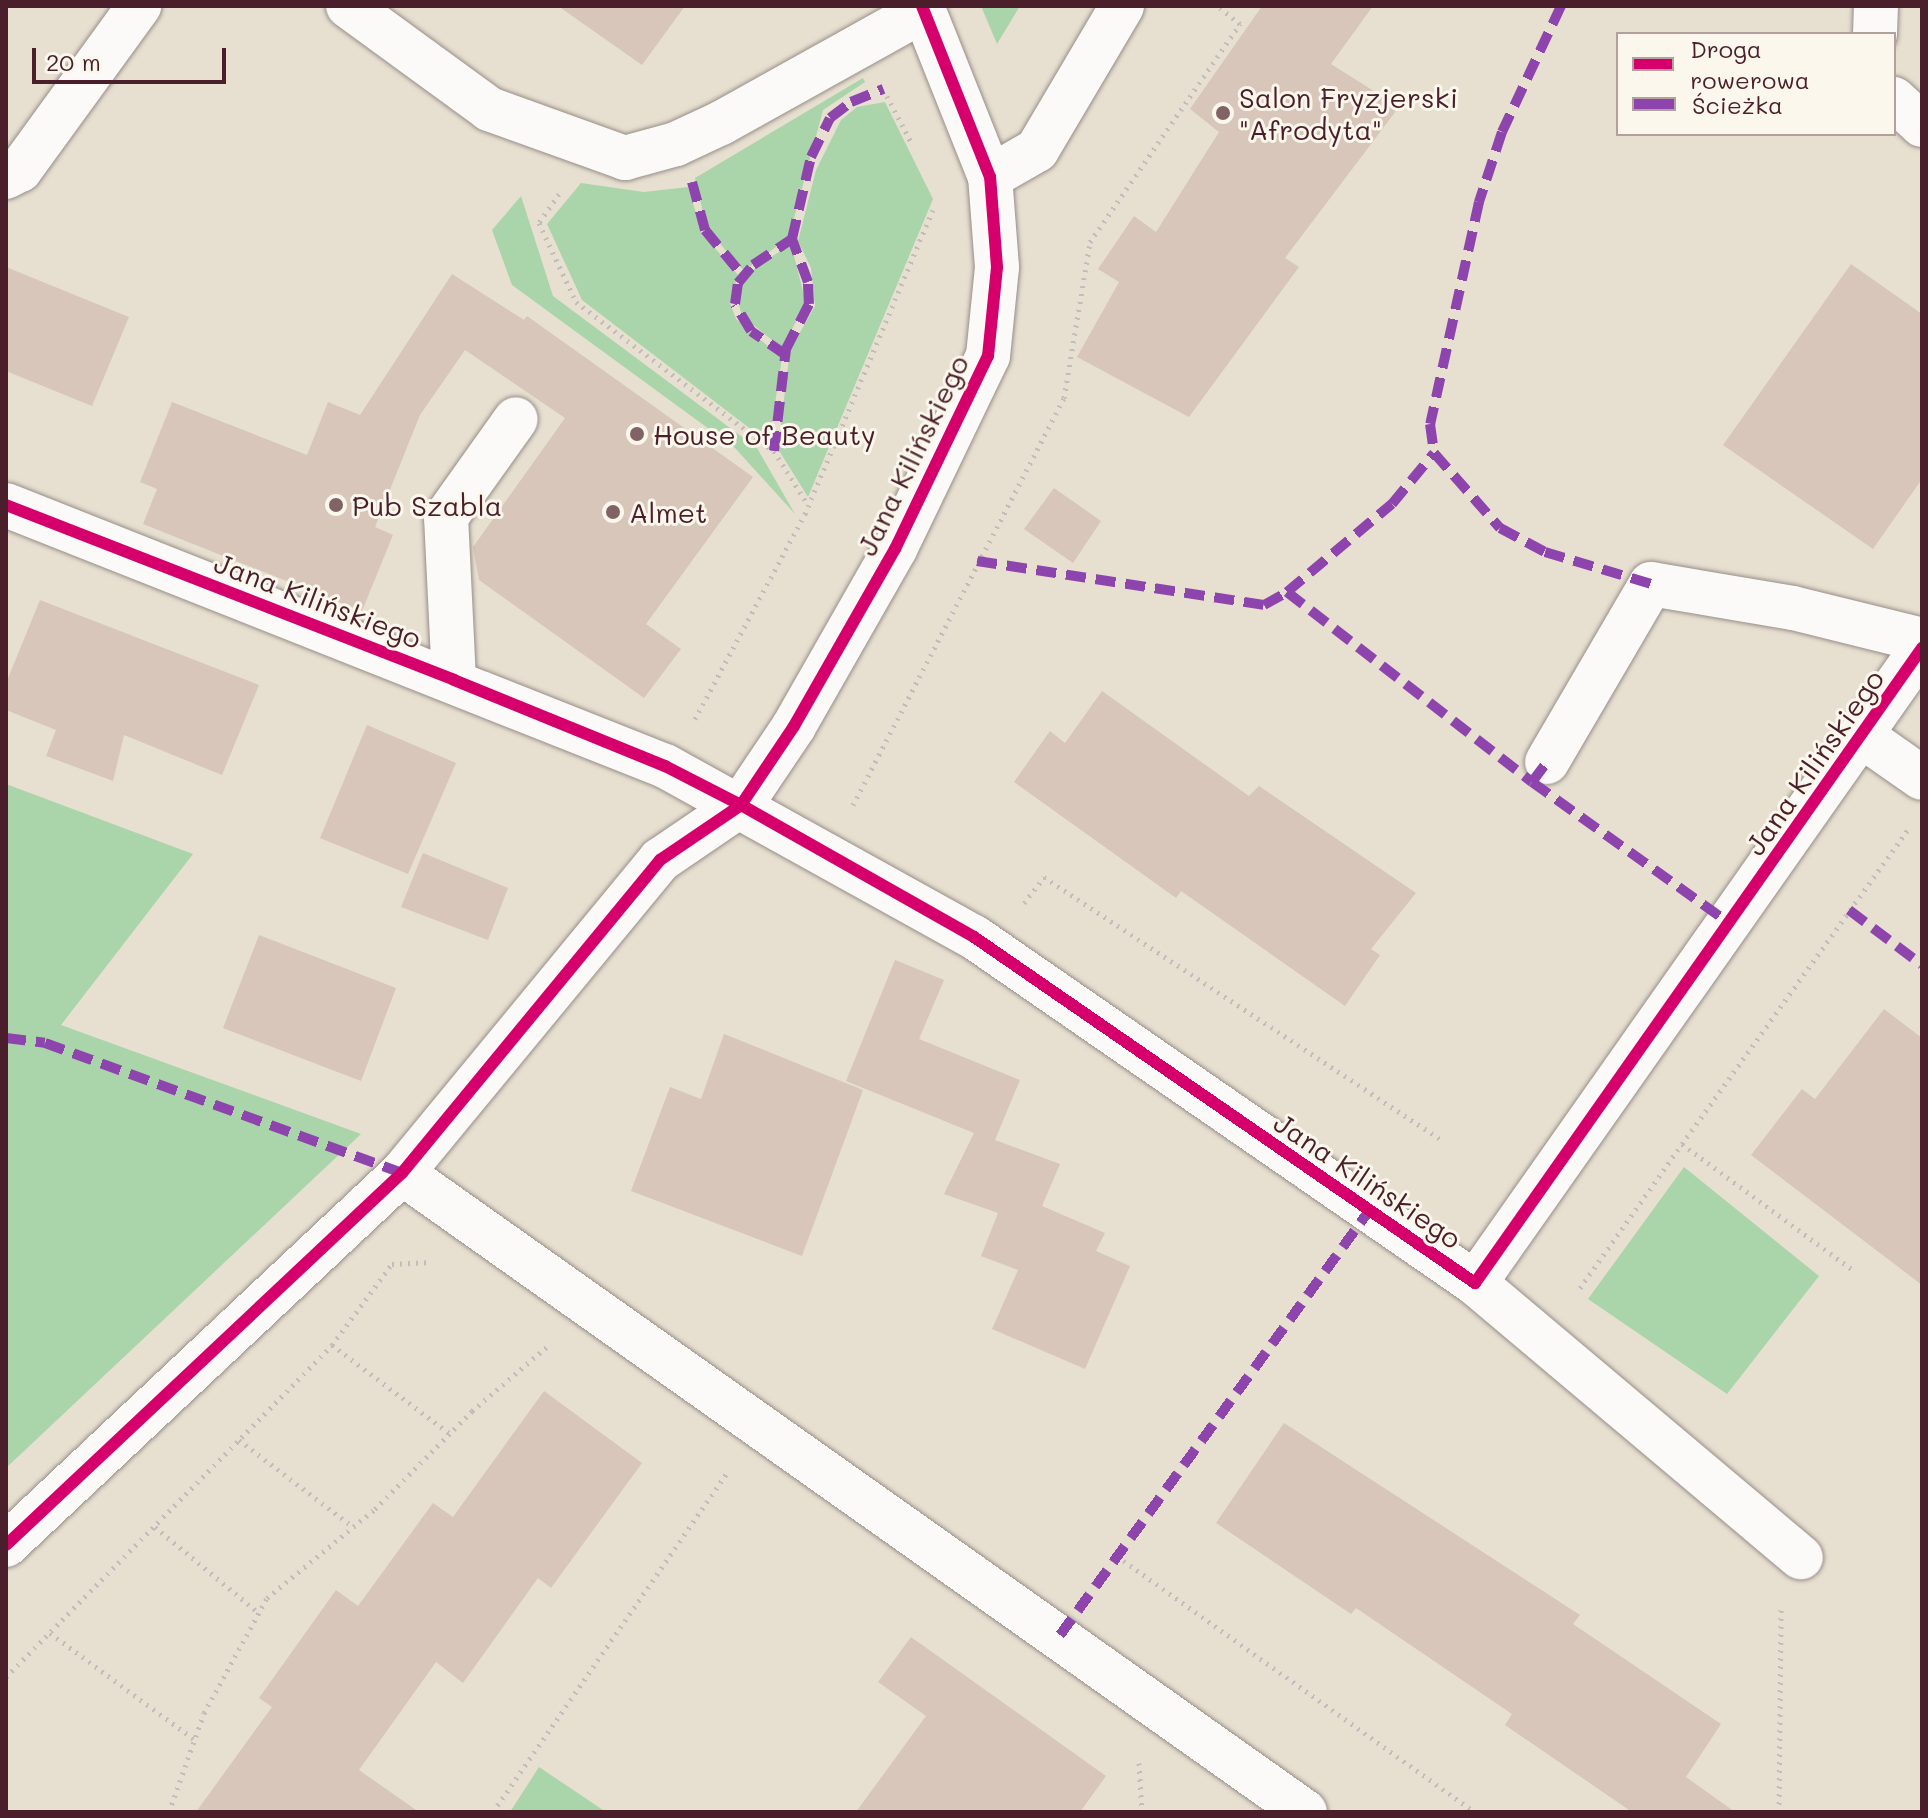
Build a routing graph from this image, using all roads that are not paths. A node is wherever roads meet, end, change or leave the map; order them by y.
1 (139, 6) edge
2 (348, 6) edge
3 (1122, 6) edge
4 (1876, 6) edge
5 (923, 8) edge
6 (1875, 32) edge
7 (1896, 101) edge
8 (1922, 125) edge
9 (6, 177) edge
10 (990, 177) junction
11 (516, 419) dead end
12 (6, 505) edge
13 (1922, 640) edge
14 (1922, 648) edge
15 (454, 680) junction
16 (1862, 736) junction
17 (1547, 762) dead end
18 (1922, 778) edge
19 (741, 805) junction
20 (402, 1173) junction
21 (1475, 1283) junction
22 (6, 1545) edge
23 (1801, 1558) road end
24 (1305, 1812) edge

1 - 9 street
2 - 5 street, Jana Kilińskiego
3 - 10 street
4 - 6 street
5 - 10 street, Jana Kilińskiego
7 - 8 street
10 - 19 street, Jana Kilińskiego
11 - 15 street
12 - 15 street, Jana Kilińskiego
13 - 17 street
14 - 16 street, Jana Kilińskiego
15 - 19 street, Jana Kilińskiego
16 - 18 street
16 - 21 street, Jana Kilińskiego
19 - 20 street
19 - 21 street, Jana Kilińskiego
20 - 22 street
20 - 24 street
21 - 23 street

